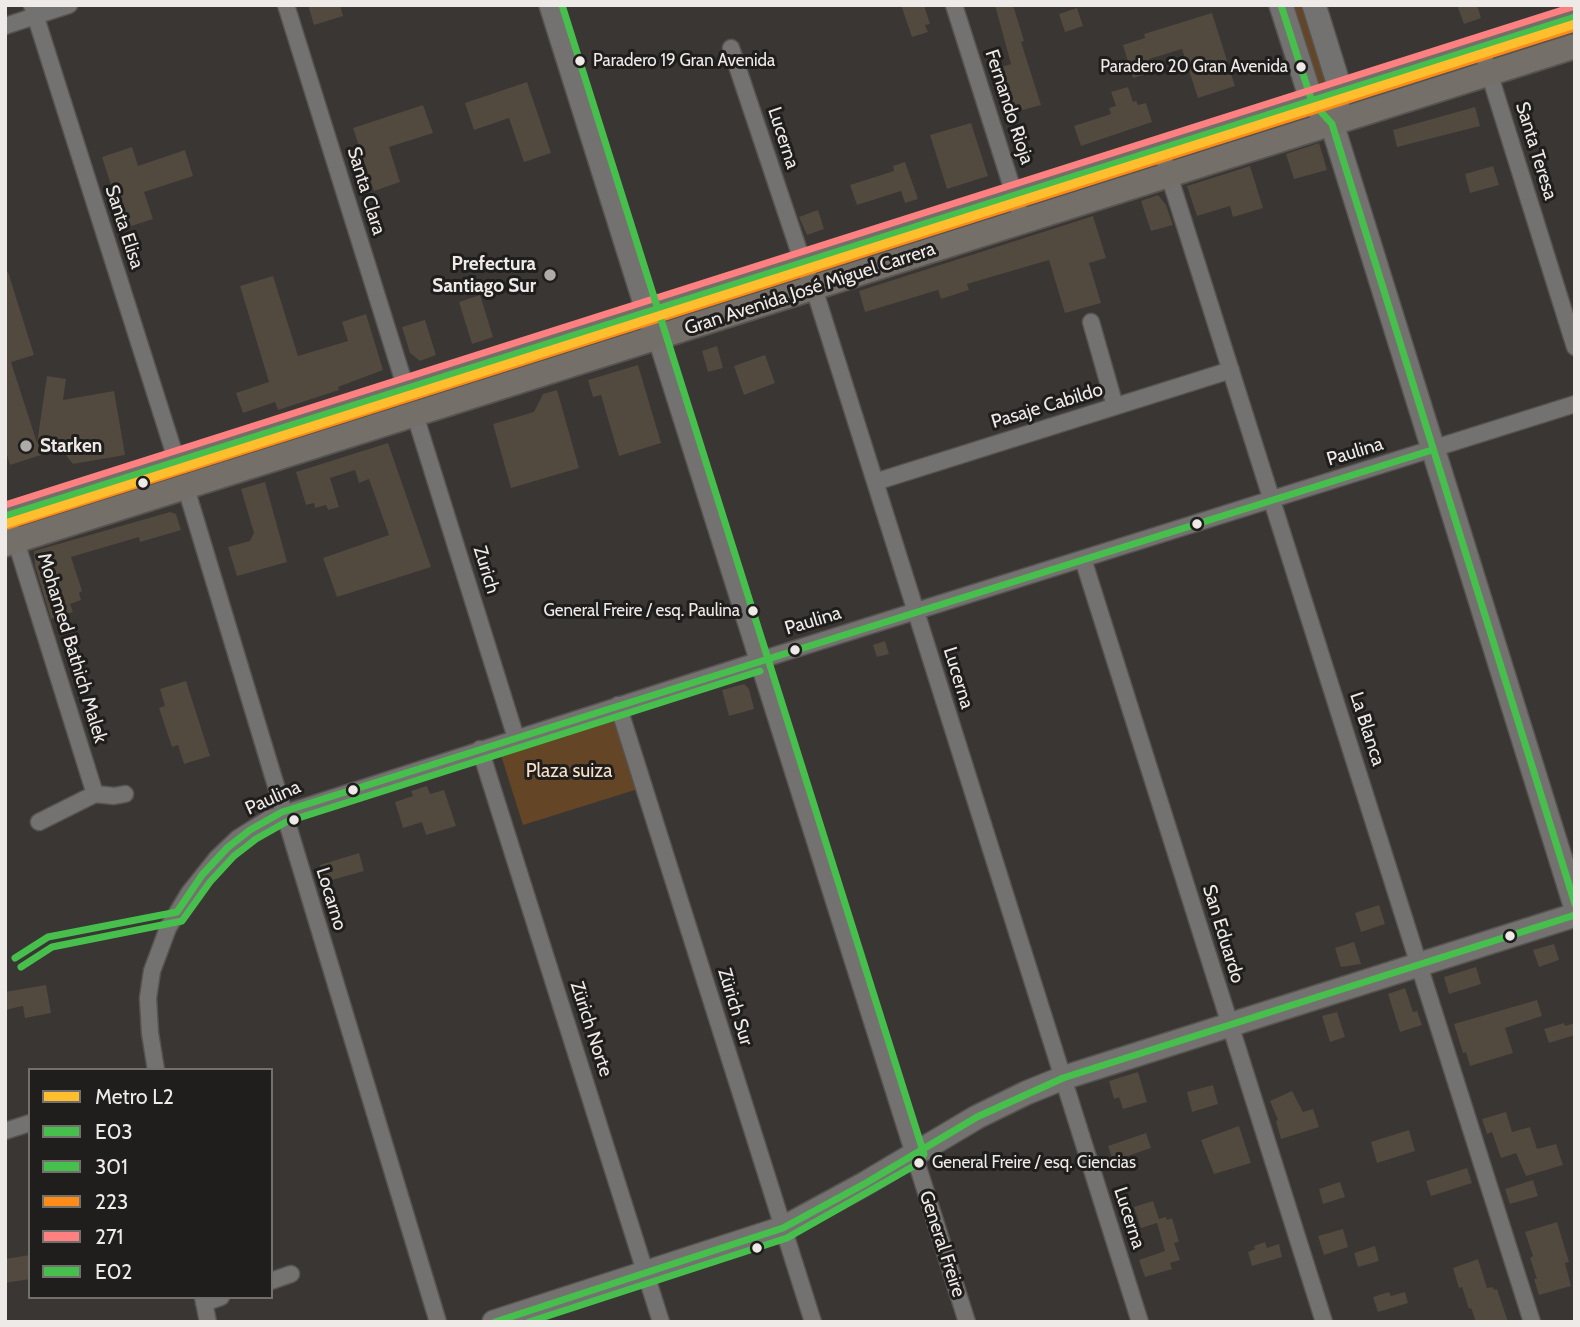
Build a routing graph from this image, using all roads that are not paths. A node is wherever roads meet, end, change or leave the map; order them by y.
1 (69, 5) edge
2 (286, 5) edge
3 (551, 5) edge
4 (954, 5) edge
5 (1281, 5) edge
6 (1314, 5) edge
7 (33, 11) edge
8 (1575, 17) edge
9 (5, 26) edge
10 (1575, 46) edge
11 (1482, 47) junction
12 (732, 48) dead end
13 (1489, 73) junction
14 (1340, 92) junction
15 (1312, 102) junction
16 (1332, 124) junction
17 (1161, 150) junction
18 (1169, 176) junction
19 (1015, 196) junction
20 (1023, 222) junction
21 (803, 263) junction
22 (814, 288) junction
23 (648, 312) junction
24 (1091, 322) dead end
25 (656, 338) junction
26 (1575, 347) edge
27 (1231, 370) junction
28 (406, 389) junction
29 (1575, 404) edge
30 (1115, 406) junction
31 (415, 415) junction
32 (1432, 450) junction
33 (177, 461) junction
34 (875, 482) junction
35 (195, 485) junction
36 (1272, 500) junction
37 (7, 516) edge
38 (11, 543) edge
39 (1083, 559) junction
40 (915, 611) junction
41 (757, 661) junction
42 (618, 705) junction
43 (516, 738) junction
44 (480, 749) junction
45 (96, 794) junction
46 (125, 794) dead end
47 (282, 812) junction
48 (39, 822) dead end
49 (1575, 905) edge
50 (1575, 915) edge
51 (1420, 965) junction
52 (1230, 1025) junction
53 (156, 1068) edge
54 (1063, 1078) junction
55 (28, 1124) edge
56 (5, 1131) edge
57 (914, 1154) junction
58 (783, 1228) junction
59 (645, 1271) junction
60 (291, 1274) dead end
61 (273, 1280) edge
62 (203, 1300) edge
63 (208, 1322) edge
64 (438, 1322) edge
65 (495, 1322) edge
66 (661, 1322) edge
67 (813, 1322) edge
68 (967, 1322) edge
69 (1140, 1322) edge
70 (1324, 1322) edge
71 (1532, 1322) edge

1 - 7 street
2 - 28 street, Santa Clara
3 - 23 street, General Freire
4 - 19 street, Fernando Rioja
5 - 15 street
6 - 14 street
7 - 9 street
7 - 33 street, Santa Elisa
8 - 11 main road, Gran Avenida José Miguel Carrera
10 - 13 main road, Gran Avenida José Miguel Carrera
11 - 13 street, Santa Teresa
11 - 14 main road, Gran Avenida José Miguel Carrera
12 - 21 street, Lucerna
13 - 16 main road, Gran Avenida José Miguel Carrera
13 - 26 street, Santa Teresa
14 - 15 main road, Gran Avenida José Miguel Carrera
14 - 16 street
15 - 16 street
15 - 17 main road, Gran Avenida José Miguel Carrera
16 - 18 main road, Gran Avenida José Miguel Carrera
16 - 32 street
17 - 18 street, La Blanca
17 - 19 main road, Gran Avenida José Miguel Carrera
18 - 20 main road, Gran Avenida José Miguel Carrera
18 - 27 street, La Blanca
19 - 20 street, Fernando Rioja
19 - 21 main road, Gran Avenida José Miguel Carrera
20 - 22 main road, Gran Avenida José Miguel Carrera
21 - 22 street, Lucerna
21 - 23 main road, Gran Avenida José Miguel Carrera
22 - 25 main road, Gran Avenida José Miguel Carrera
22 - 34 street, Lucerna
23 - 25 street, General Freire
23 - 28 main road, Gran Avenida José Miguel Carrera
24 - 30 street
25 - 31 main road, Gran Avenida José Miguel Carrera
25 - 41 street, General Freire
27 - 30 street, Pasaje Cabildo
27 - 36 street, La Blanca
28 - 33 main road, Gran Avenida José Miguel Carrera
29 - 32 street, Paulina
30 - 34 street, Pasaje Cabildo
31 - 35 main road, Gran Avenida José Miguel Carrera
31 - 43 street, Zurich
32 - 36 street, Paulina
32 - 49 street
33 - 35 main road
33 - 37 main road, Gran Avenida José Miguel Carrera
34 - 40 street, Lucerna
35 - 38 main road, Gran Avenida José Miguel Carrera
35 - 47 street, Locarno
36 - 39 street, Paulina
36 - 51 street, La Blanca
37 - 38 street, Mohamed Bathich Malek
38 - 45 street, Mohamed Bathich Malek
39 - 40 street, Paulina
39 - 52 street, San Eduardo
40 - 41 street, Paulina
40 - 54 street, Lucerna
41 - 42 street, Paulina
41 - 57 street, General Freire
42 - 43 street, Paulina
42 - 58 street, Zürich Sur
43 - 44 street, Paulina
44 - 47 street, Paulina
44 - 59 street, Zürich Norte
45 - 46 street
45 - 48 street
47 - 53 street, Paulina
47 - 64 street, Locarno
50 - 51 street
51 - 52 street
51 - 71 street, La Blanca
52 - 54 street
52 - 70 street, San Eduardo
54 - 57 street
54 - 69 street, Lucerna
55 - 56 street
57 - 58 street
57 - 68 street, General Freire
58 - 59 street
58 - 67 street, Zürich Sur
59 - 65 street
59 - 66 street, Zürich Norte
60 - 61 street
62 - 63 street

